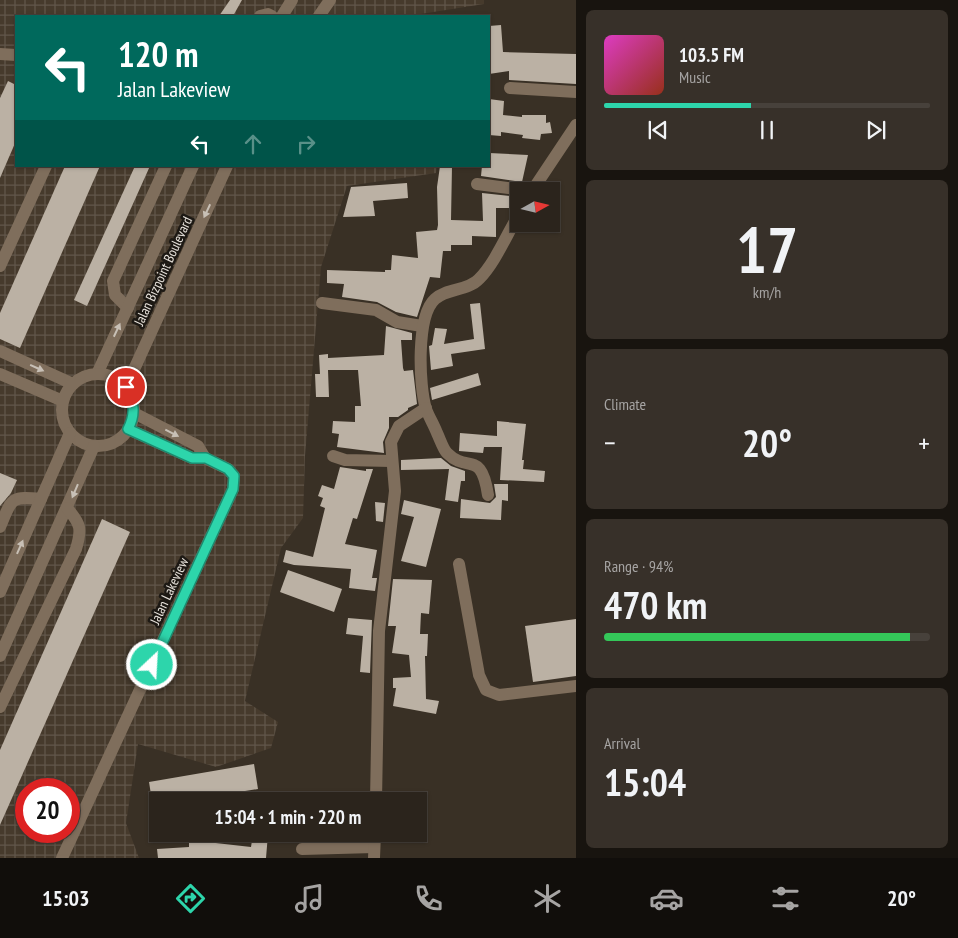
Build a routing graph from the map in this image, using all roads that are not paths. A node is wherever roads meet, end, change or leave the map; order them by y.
1 (292, 0) edge
2 (330, 0) edge
3 (283, 15) edge
4 (320, 15) edge
5 (0, 54) edge
6 (15, 55) edge
7 (510, 88) dead end
8 (576, 92) edge
9 (576, 125) edge
10 (46, 167) edge
11 (166, 167) edge
12 (193, 167) edge
13 (227, 167) edge
14 (477, 184) dead end
15 (510, 229) edge
16 (0, 266) edge
17 (322, 303) dead end
18 (128, 308) junction
19 (422, 326) junction
20 (0, 352) edge
21 (0, 374) edge
22 (97, 374) junction
23 (74, 384) junction
24 (126, 387) junction
25 (63, 401) junction
26 (426, 408) junction
27 (134, 413) junction
28 (128, 429) junction
29 (70, 433) junction
30 (94, 446) junction
31 (333, 456) dead end
32 (206, 458) junction
33 (391, 461) junction
34 (488, 495) dead end
35 (41, 499) junction
36 (67, 508) junction
37 (0, 527) edge
38 (459, 564) dead end
39 (0, 592) edge
40 (0, 656) edge
41 (576, 686) edge
42 (0, 707) edge
43 (376, 792) edge
44 (374, 846) edge
45 (302, 849) dead end
46 (62, 858) edge

1 - 3 street
2 - 4 street
5 - 6 street
7 - 8 street
9 - 14 street
10 - 16 street
11 - 18 street
12 - 18 street, Jalan Bizpoint Boulevard
13 -> 24 street, Jalan Bizpoint Boulevard
15 - 19 street
17 - 19 street
22 -> 18 street, Jalan Bizpoint Boulevard
19 - 26 street
20 -> 23 street
21 - 25 street
22 - 23 street
22 - 24 street
23 - 25 street
24 - 27 street
25 - 29 street
26 - 33 street
26 - 34 street
27 - 28 street
27 -> 32 street
28 - 30 street
28 - 32 street
29 - 30 street
29 - 35 street
30 -> 36 street
31 - 33 street
32 - 46 street, Jalan Lakeview
33 - 43 street
35 - 37 street
39 -> 35 street
36 - 40 street
36 - 42 street
38 - 41 street
44 - 45 street

